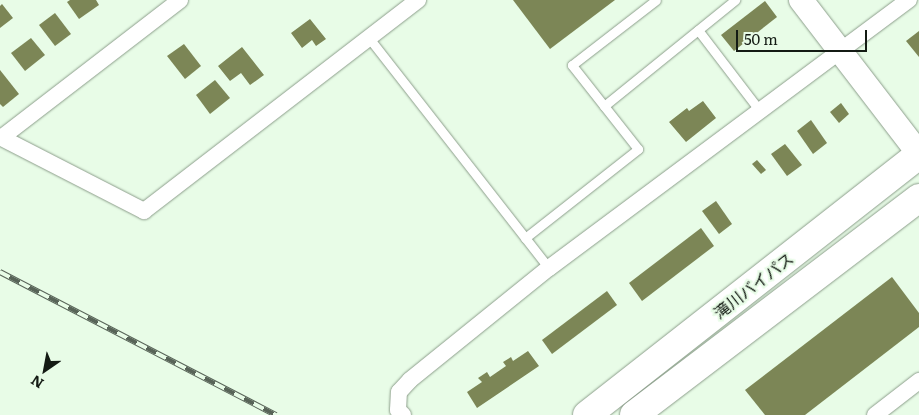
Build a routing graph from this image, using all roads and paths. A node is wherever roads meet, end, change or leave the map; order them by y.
1 (180, 0) edge
2 (418, 0) edge
3 (656, 0) edge
4 (735, 0) edge
5 (802, 0) edge
6 (909, 0) edge
7 (698, 30) junction
8 (369, 38) junction
9 (840, 51) junction
10 (604, 106) junction
11 (760, 111) junction
12 (1, 138) edge
13 (919, 154) edge
14 (919, 198) edge
15 (525, 238) junction
16 (549, 268) junction
17 (919, 381) edge
18 (403, 415) edge
19 (587, 415) edge
20 (634, 415) edge
21 (875, 415) edge

1 - 12 street
2 - 8 street
3 - 10 lane
4 - 7 lane
5 - 9 street
6 - 9 street
7 - 10 lane
7 - 11 lane
8 - 12 street
8 - 15 lane
9 - 11 street
9 - 13 street
10 - 15 lane
11 - 16 street
13 - 19 highway, 滝川バイパス
14 - 20 highway, 滝川バイパス
15 - 16 lane
16 - 18 street
17 - 21 street

